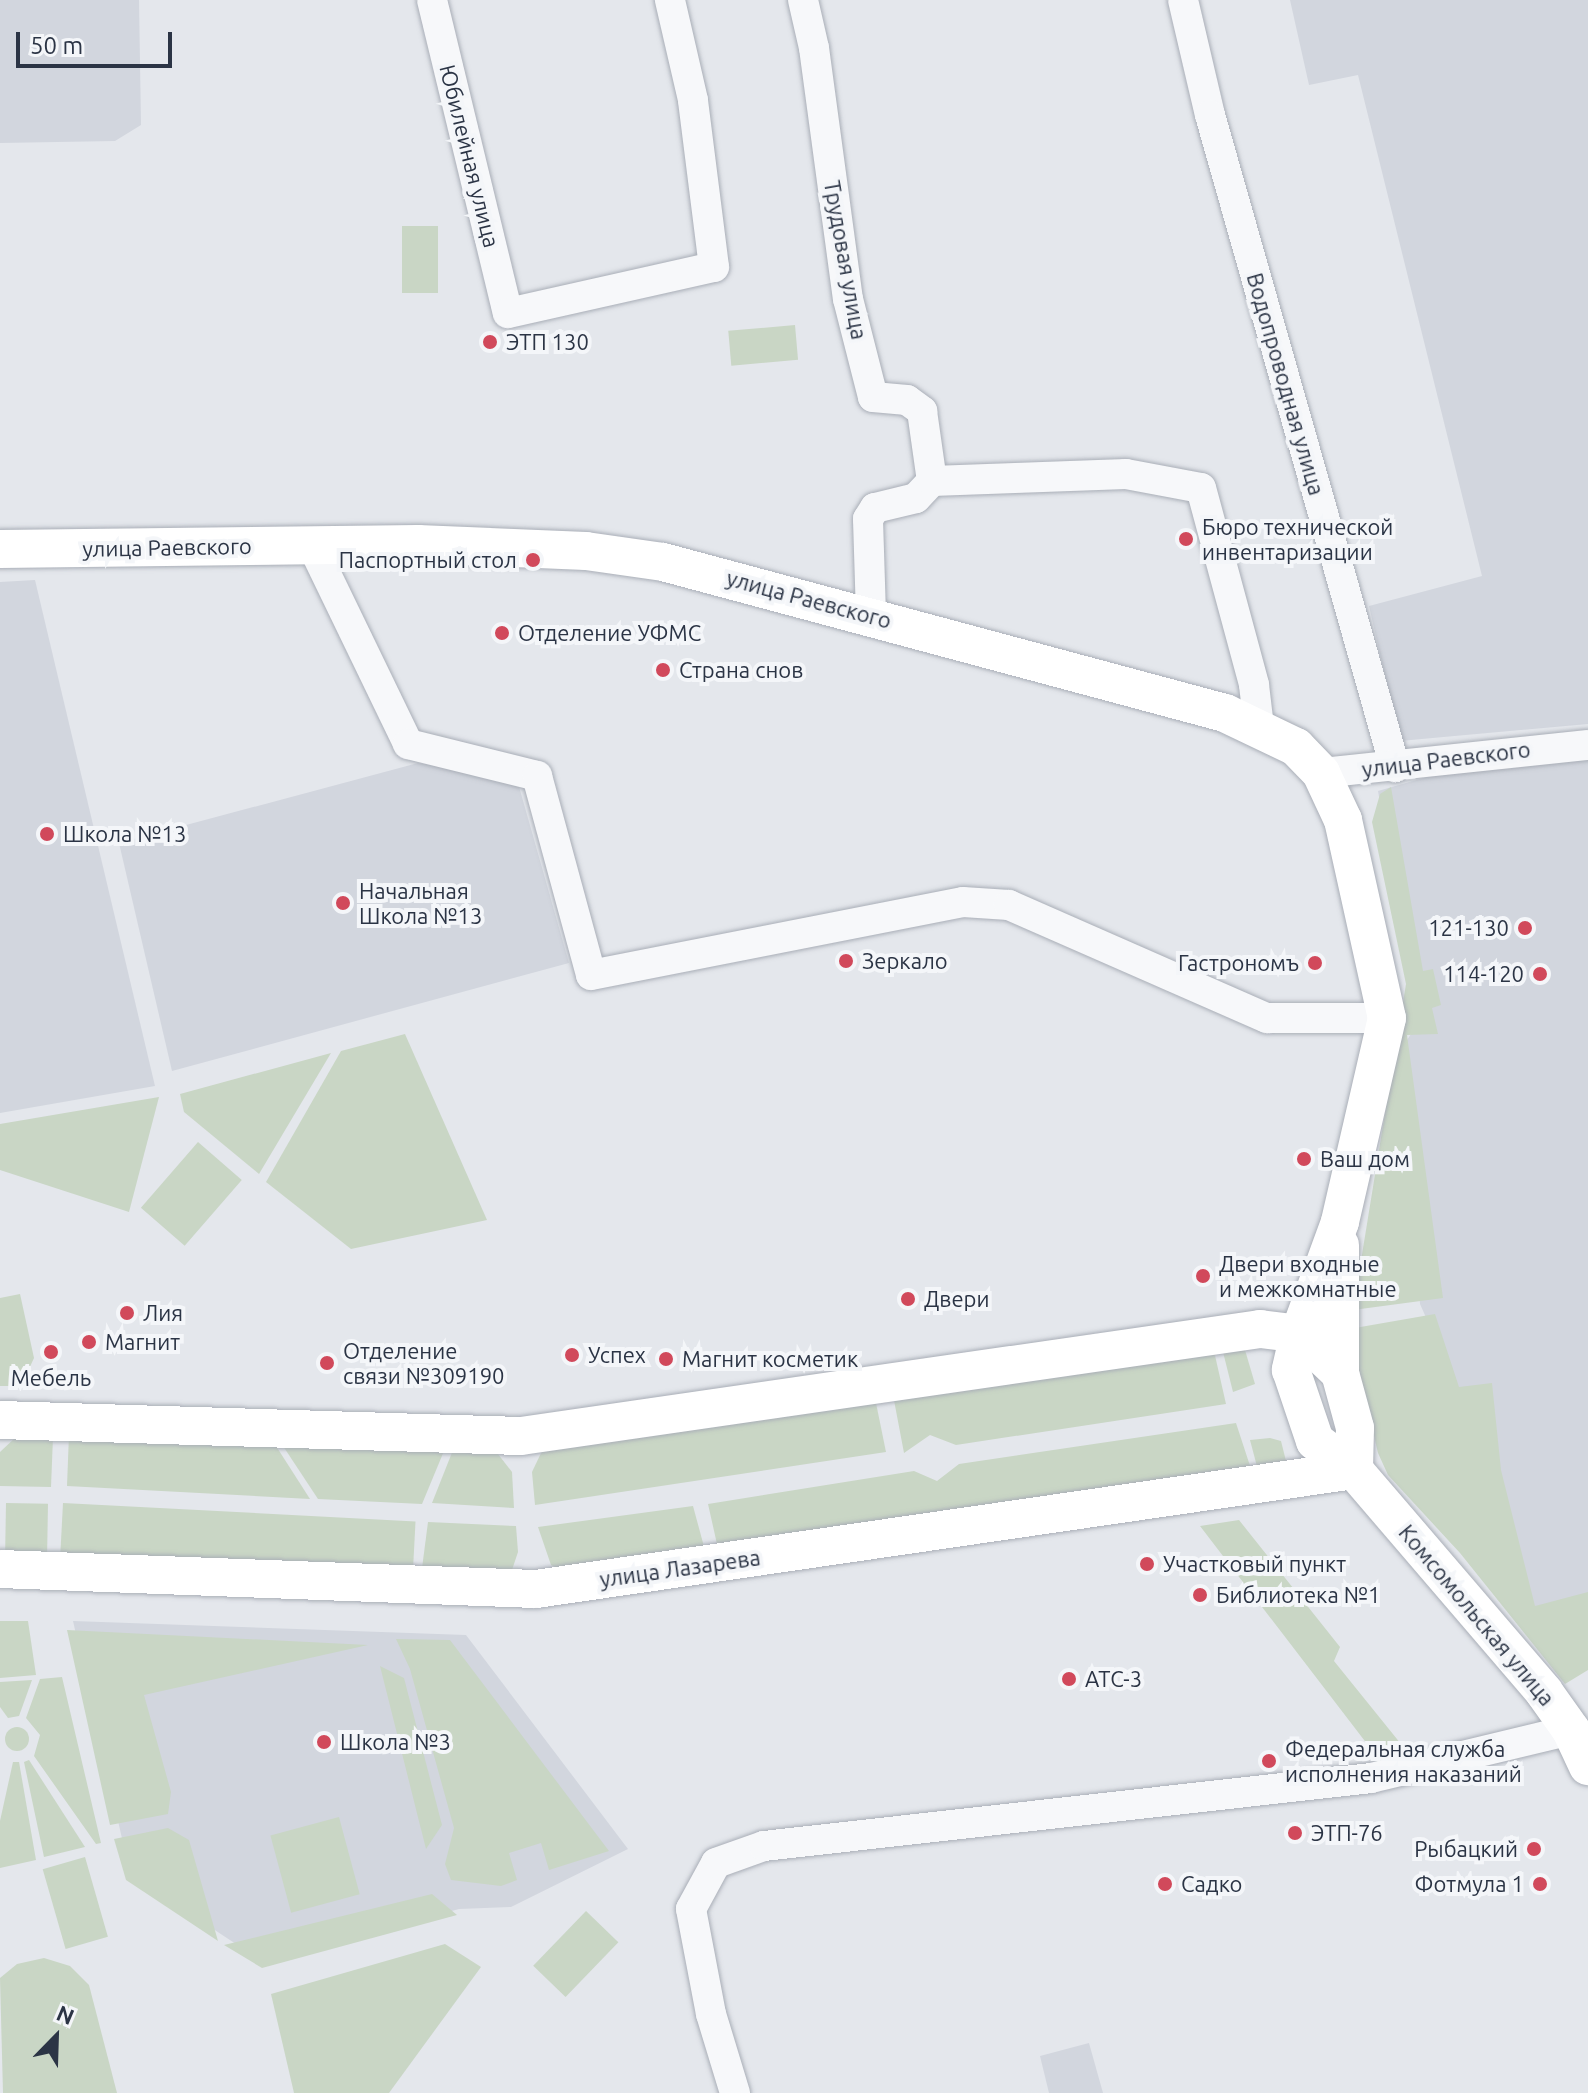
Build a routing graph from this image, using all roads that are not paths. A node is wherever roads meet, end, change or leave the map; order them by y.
1 (432, 0) edge
2 (670, 0) edge
3 (803, 0) edge
4 (1183, 0) edge
5 (932, 481) junction
6 (312, 545) junction
7 (0, 549) edge
8 (871, 615) junction
9 (1259, 727) junction
10 (1588, 745) edge
11 (1395, 767) junction
12 (1321, 773) junction
13 (1387, 1018) junction
14 (1340, 1222) junction
15 (1299, 1334) junction
16 (1340, 1373) junction
17 (0, 1420) edge
18 (1354, 1470) junction
19 (0, 1569) edge
20 (1571, 1730) junction
21 (1588, 1766) edge
22 (735, 2093) edge

1 - 2 street, Юбилейная улица
3 - 5 street, Трудовая улица
4 - 11 street, Водопроводная улица
5 - 8 street
5 - 9 street
6 - 7 main road, улица Раевского
6 - 8 main road, улица Раевского
6 - 13 street
8 - 9 main road, улица Раевского
9 - 12 main road, улица Раевского
10 - 11 street, улица Раевского
11 - 12 street, улица Раевского
12 - 13 main road, Комсомольская улица
13 - 14 main road, Комсомольская улица
14 - 15 main road, Комсомольская улица
14 - 16 main road, Комсомольская улица
15 - 16 main road
15 - 17 main road
15 - 18 main road, Комсомольская улица
16 - 18 main road, Комсомольская улица
18 - 19 main road, улица Лазарева
18 - 20 main road, Комсомольская улица
20 - 21 main road, Комсомольская улица
20 - 22 street

